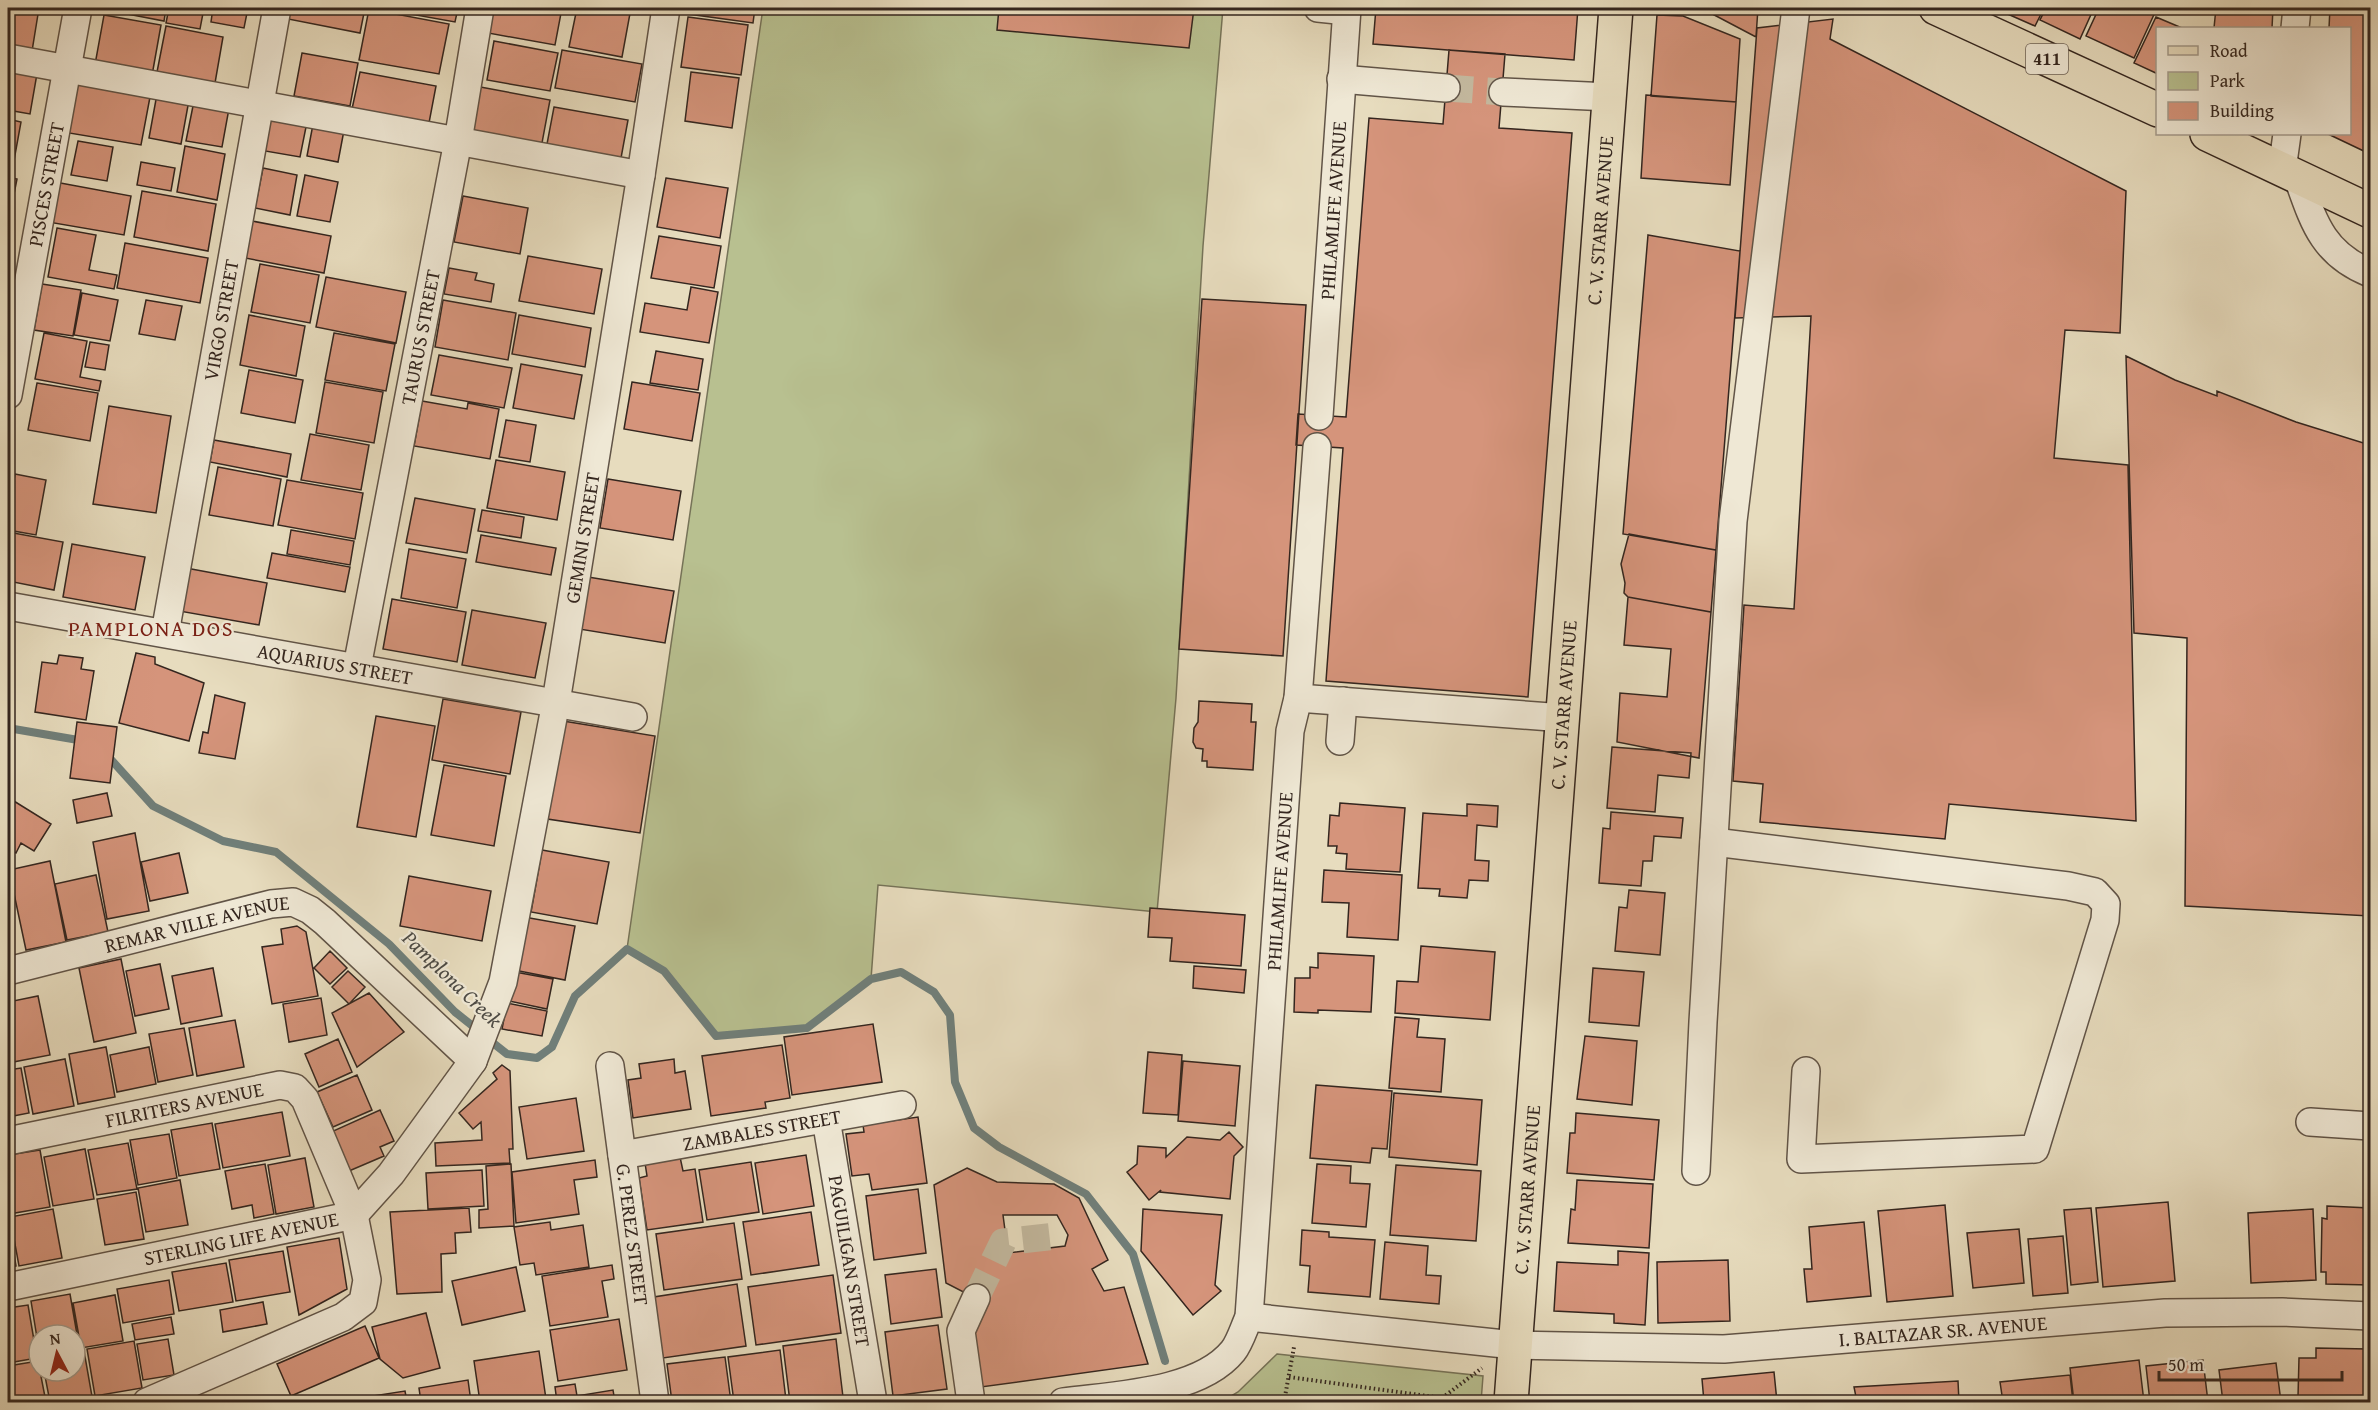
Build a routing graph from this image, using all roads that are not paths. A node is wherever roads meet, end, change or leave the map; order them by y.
1 (78, 8) edge
2 (277, 8) edge
3 (480, 8) edge
4 (666, 8) edge
5 (1318, 8) edge
6 (1616, 8) edge
7 (1796, 8) edge
8 (1936, 8) edge
9 (2297, 8) edge
10 (1347, 9) edge
11 (2295, 27) edge
12 (8, 58) edge
13 (67, 69) junction
14 (1341, 79) junction
15 (1446, 88) tunnel mouth
16 (1503, 92) tunnel mouth
17 (1609, 97) junction
18 (259, 105) junction
19 (2156, 110) edge
20 (2209, 135) edge
21 (2287, 135) edge
22 (458, 141) junction
23 (2290, 174) junction
24 (641, 175) junction
25 (2370, 211) edge
26 (2370, 273) edge
27 (8, 395) edge
28 (1319, 416) dead end
29 (1317, 447) dead end
30 (8, 606) edge
31 (165, 633) junction
32 (357, 667) junction
33 (1298, 698) junction
34 (1343, 701) junction
35 (556, 702) junction
36 (633, 717) dead end
37 (1564, 718) junction
38 (1340, 741) dead end
39 (1714, 843) junction
40 (8, 970) edge
41 (477, 1052) junction
42 (610, 1066) dead end
43 (1806, 1071) dead end
44 (902, 1105) dead end
45 (826, 1119) junction
46 (2310, 1122) dead end
47 (2370, 1126) edge
48 (8, 1142) edge
49 (622, 1155) junction
50 (1696, 1171) dead end
51 (354, 1215) junction
52 (8, 1287) edge
53 (976, 1298) tunnel mouth
54 (2370, 1316) edge
55 (1249, 1317) junction
56 (1514, 1345) junction
57 (147, 1402) edge
58 (656, 1402) edge
59 (873, 1402) edge
60 (971, 1402) edge
61 (1064, 1402) edge
62 (1511, 1402) edge

1 - 13 street, PISCES STREET
2 - 18 street, VIRGO STREET
3 - 22 street, TAURUS STREET
4 - 24 street, GEMINI STREET
5 - 10 street
6 - 17 main road, C. V. STARR AVENUE
7 - 39 street
8 - 19 main road, 411
9 - 11 street
10 - 14 street, PHILAMLIFE AVENUE
12 - 13 street
13 - 18 street
13 - 27 street, PISCES STREET
14 - 15 street
14 - 28 street, PHILAMLIFE AVENUE
16 - 17 street
17 - 37 main road, C. V. STARR AVENUE
18 - 22 street
18 - 31 street, VIRGO STREET
20 - 23 main road
21 - 23 street
22 - 24 street
22 - 32 street, TAURUS STREET
23 - 25 main road
23 - 26 street
24 - 35 street, GEMINI STREET
29 - 33 street, PHILAMLIFE AVENUE
30 - 31 street, AQUARIUS STREET
31 - 32 street, AQUARIUS STREET
32 - 35 street, AQUARIUS STREET
33 - 34 street
33 - 55 street, PHILAMLIFE AVENUE
34 - 37 street
34 - 38 street
35 - 36 street, AQUARIUS STREET
35 - 41 street, GEMINI STREET
37 - 56 main road, C. V. STARR AVENUE
39 - 43 street
39 - 50 street
40 - 41 street, REMAR VILLE AVENUE
41 - 51 street, STERLING LIFE AVENUE
42 - 49 street, G. PEREZ STREET
44 - 45 street, ZAMBALES STREET
45 - 49 street, ZAMBALES STREET
45 - 59 street, PAGUILIGAN STREET
46 - 47 street
48 - 51 street, FILRITERS AVENUE
49 - 58 street, G. PEREZ STREET
51 - 52 street, STERLING LIFE AVENUE
51 - 57 street, FILRITERS AVENUE
53 - 60 street
54 - 56 street, I. BALTAZAR SR. AVENUE
55 - 56 street, I. BALTAZAR SR. AVENUE
55 - 61 street
56 - 62 main road, C. V. STARR AVENUE

